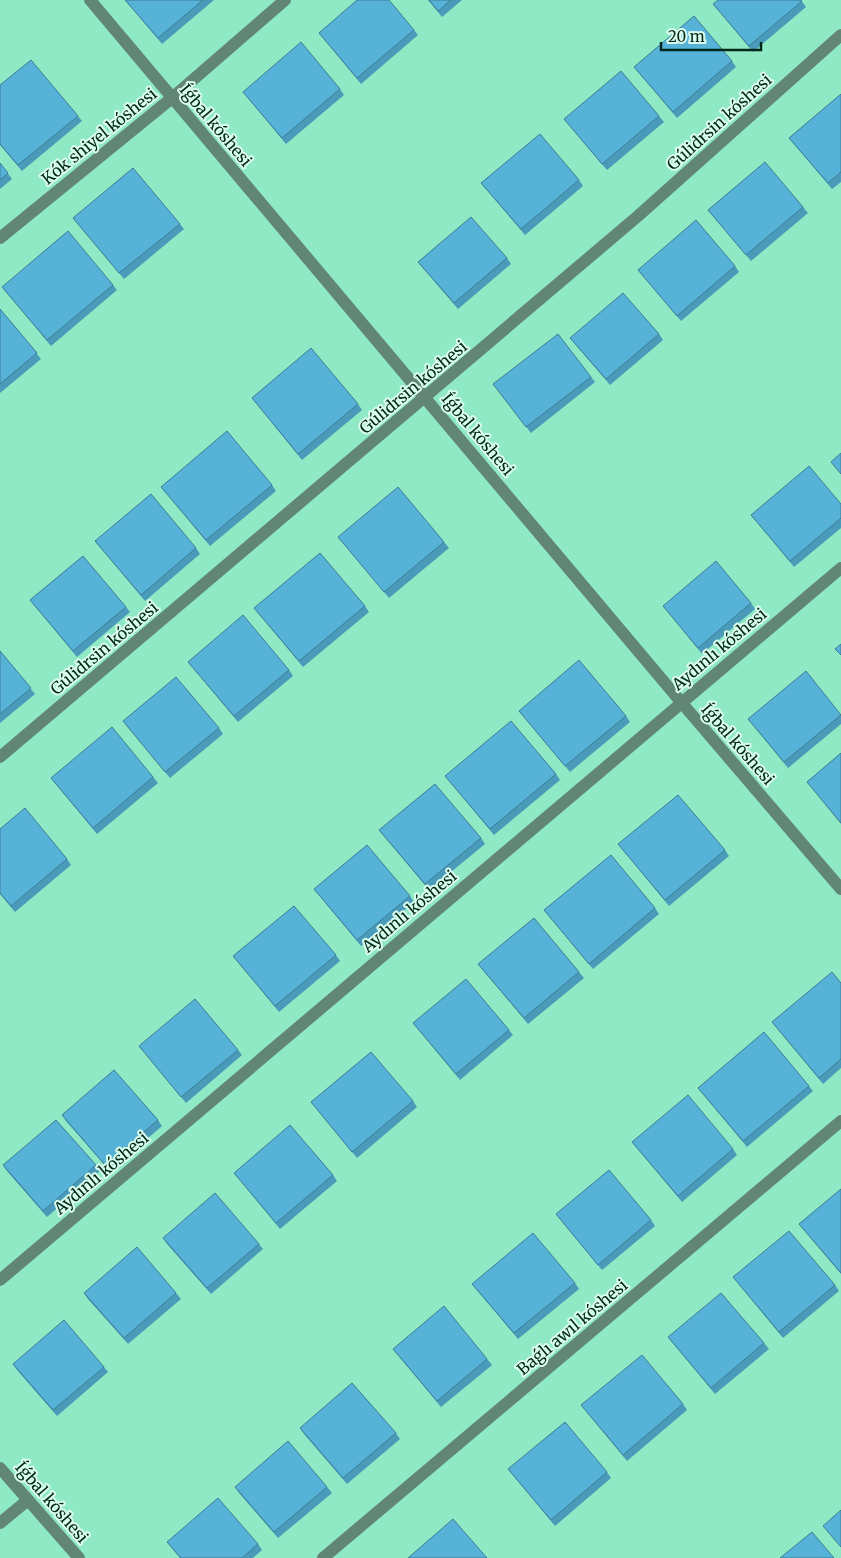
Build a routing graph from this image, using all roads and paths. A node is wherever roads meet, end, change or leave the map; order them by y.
1 (90, 0) edge
2 (285, 0) edge
3 (841, 35) edge
4 (172, 98) junction
5 (0, 238) edge
6 (426, 397) junction
7 (841, 568) edge
8 (681, 702) junction
9 (0, 757) edge
10 (841, 889) edge
11 (841, 1121) edge
12 (0, 1280) edge
13 (0, 1468) edge
14 (28, 1500) junction
15 (0, 1523) edge
16 (80, 1558) edge
17 (323, 1558) edge

1 - 4 street, Íǵbal kóshesi
2 - 4 street, Kók shiyel kóshesi
3 - 6 street, Gúlidrsin kóshesi
4 - 5 street, Kók shiyel kóshesi
4 - 6 street, Íǵbal kóshesi
6 - 8 street, Íǵbal kóshesi
6 - 9 street, Gúlidrsin kóshesi
7 - 8 street, Aydınlı kóshesi
8 - 10 street, Íǵbal kóshesi
8 - 12 street, Aydınlı kóshesi
11 - 17 street, Baǵlı awıl kóshesi
13 - 14 street, Íǵbal kóshesi
14 - 15 street
14 - 16 street, Íǵbal kóshesi

